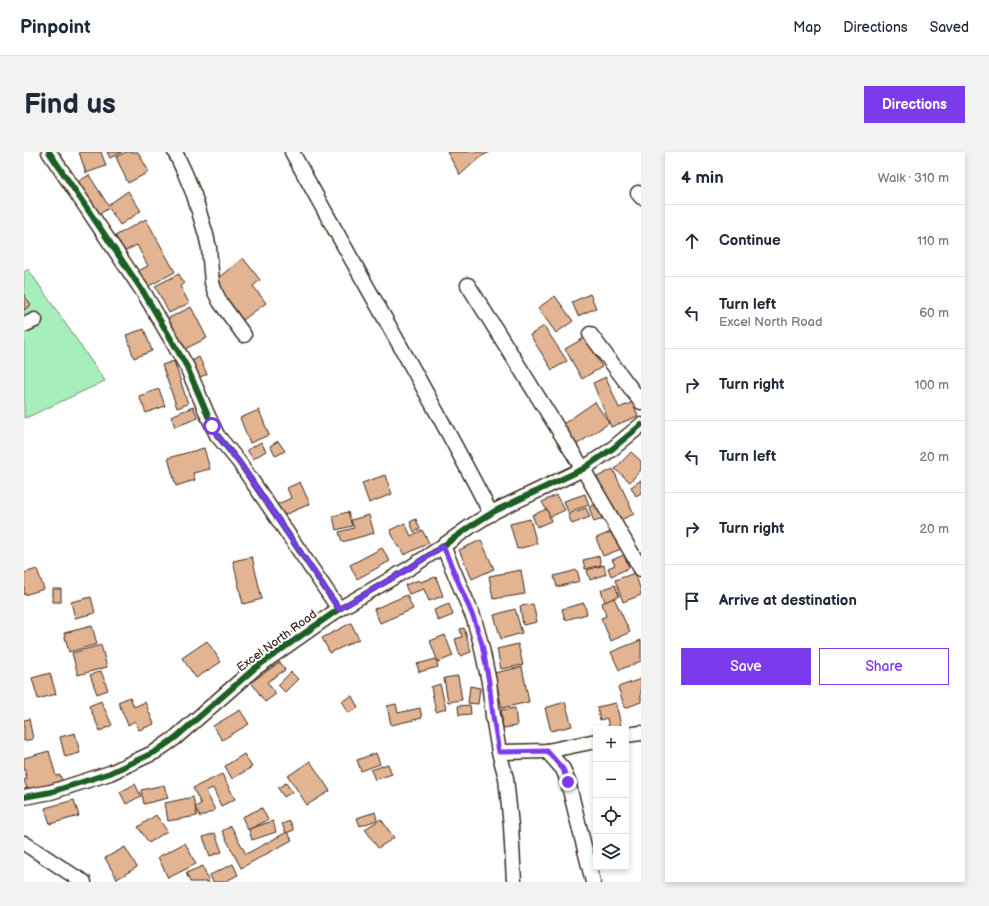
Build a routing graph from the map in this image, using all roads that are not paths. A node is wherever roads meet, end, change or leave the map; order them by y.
1 (49, 152) edge
2 (175, 152) edge
3 (292, 152) edge
4 (468, 285) dead end
5 (590, 334) dead end
6 (244, 335) dead end
7 (641, 402) edge
8 (641, 425) edge
9 (583, 469) junction
10 (491, 514) junction
11 (443, 546) junction
12 (641, 569) edge
13 (339, 609) junction
14 (641, 733) edge
15 (629, 735) edge
16 (593, 742) edge
17 (547, 751) junction
18 (499, 752) junction
19 (24, 797) edge
20 (24, 843) edge
21 (84, 882) edge
22 (514, 882) edge
23 (593, 882) edge

1 - 13 street
2 - 6 street
3 - 10 street
4 - 9 street
5 - 7 street
8 - 9 street, Excel North Road
9 - 10 street, Excel North Road
9 - 12 street
10 - 11 street, Excel North Road
11 - 13 street, Excel North Road
11 - 18 street
13 - 19 street, Excel North Road
14 - 15 street
16 - 17 street
17 - 18 street
17 - 23 street
18 - 22 street
20 - 21 street

